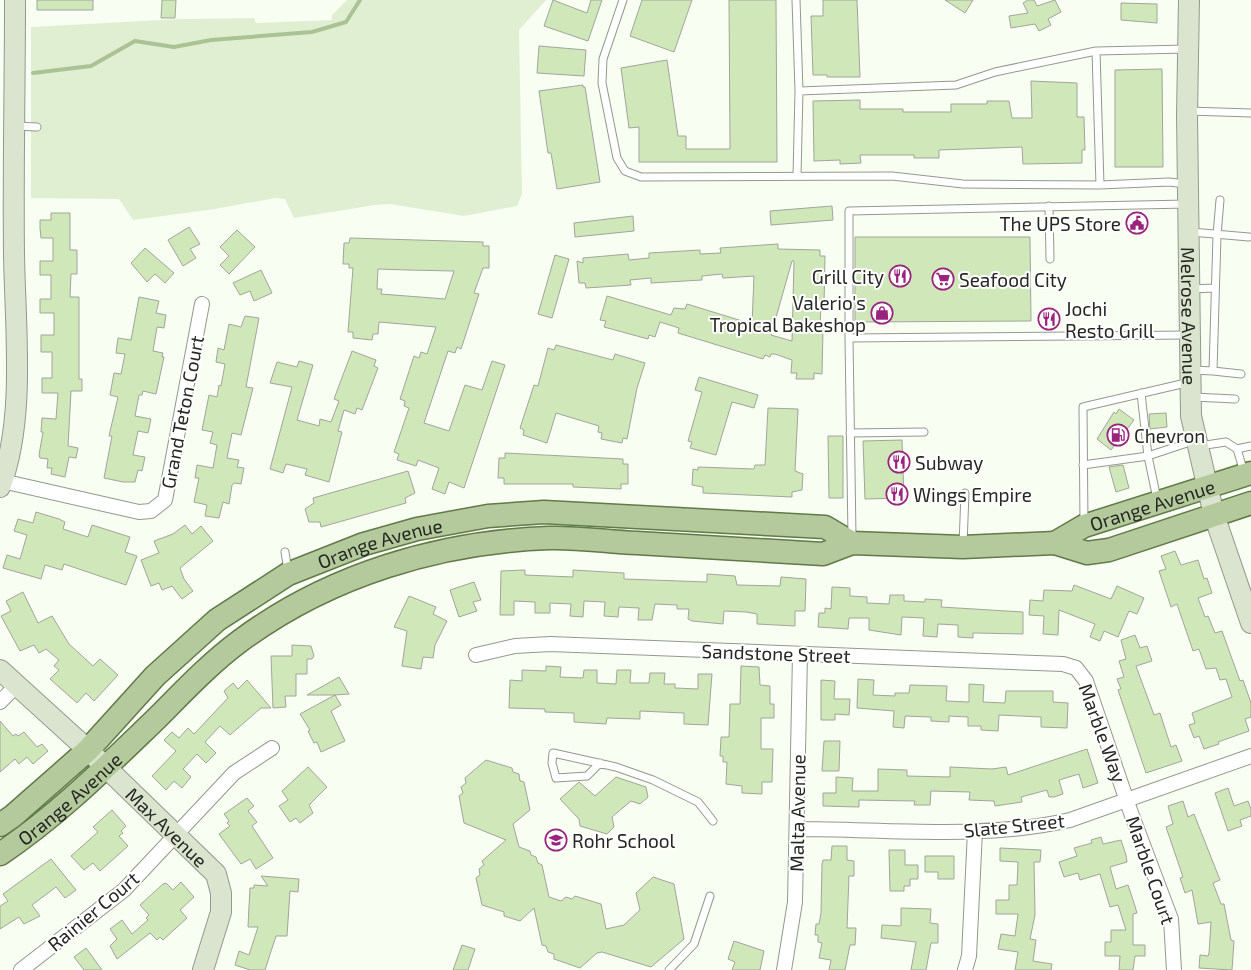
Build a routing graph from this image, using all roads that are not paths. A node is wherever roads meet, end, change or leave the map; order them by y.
1 (16, 0) edge
2 (623, 0) edge
3 (796, 0) edge
4 (1189, 0) edge
5 (1189, 49) junction
6 (1096, 51) junction
7 (799, 91) junction
8 (1187, 111) junction
9 (1251, 113) edge
10 (14, 126) junction
11 (37, 128) dead end
12 (797, 176) junction
13 (1188, 184) junction
14 (1100, 185) junction
15 (1220, 200) dead end
16 (1188, 204) junction
17 (1049, 206) junction
18 (1189, 232) junction
19 (1217, 235) junction
20 (1249, 237) dead end
21 (1050, 259) dead end
22 (1215, 288) junction
23 (1189, 289) junction
24 (202, 304) dead end
25 (1190, 335) junction
26 (848, 338) junction
27 (1213, 371) junction
28 (1241, 374) dead end
29 (1190, 383) junction
30 (1142, 393) junction
31 (1236, 399) dead end
32 (924, 432) dead end
33 (850, 433) junction
34 (1197, 443) junction
35 (1251, 446) edge
36 (1237, 449) junction
37 (1148, 456) junction
38 (1083, 466) junction
39 (1248, 474) edge
40 (1, 484) edge
41 (1207, 488) junction
42 (965, 493) dead end
43 (1251, 503) edge
44 (1158, 504) junction
45 (1214, 515) junction
46 (670, 518) junction
47 (1084, 526) junction
48 (852, 543) junction
49 (1055, 543) junction
50 (669, 545) junction
51 (963, 547) junction
52 (1249, 609) edge
53 (800, 654) junction
54 (476, 655) dead end
55 (1076, 668) joint
56 (0, 670) edge
57 (16, 686) junction
58 (0, 702) edge
59 (272, 748) dead end
60 (88, 750) junction
61 (1251, 756) edge
62 (600, 763) junction
63 (105, 768) junction
64 (1127, 800) junction
65 (713, 821) dead end
66 (0, 825) edge
67 (797, 829) junction
68 (975, 831) junction
69 (177, 835) junction
70 (0, 854) edge
71 (710, 896) dead end
72 (22, 970) edge
73 (203, 970) edge
74 (669, 970) edge
75 (784, 970) edge
76 (965, 970) edge
77 (1174, 970) edge

1 - 10 street
2 - 12 lane
3 - 7 lane
4 - 5 street, Melrose Avenue
5 - 6 lane
5 - 8 street, Melrose Avenue
6 - 7 lane
6 - 14 lane
7 - 12 lane
8 - 9 lane
8 - 13 street, Melrose Avenue
10 - 11 lane
10 - 40 street
12 - 14 lane
13 - 14 lane
13 - 16 street, Melrose Avenue
15 - 19 lane
16 - 17 lane
16 - 18 street, Melrose Avenue
17 - 21 lane
17 - 26 lane
18 - 19 lane
18 - 23 street, Melrose Avenue
19 - 20 lane
19 - 22 lane
22 - 23 lane
22 - 27 lane
23 - 25 street, Melrose Avenue
24 - 40 street, Grand Teton Court
25 - 26 lane
25 - 29 street, Melrose Avenue
26 - 33 lane
27 - 28 lane
27 - 29 lane
29 - 30 lane
29 - 31 lane
29 - 34 street, Melrose Avenue
30 - 37 lane
30 - 38 lane
32 - 33 lane
33 - 48 lane
34 - 36 lane
34 - 37 lane
34 - 41 street, Melrose Avenue
35 - 36 lane
36 - 39 lane
37 - 38 lane
37 - 44 lane
38 - 47 lane
39 - 41 main road, Orange Avenue
41 - 44 main road, Orange Avenue
41 - 45 street, Melrose Avenue
42 - 51 lane
43 - 45 main road, Orange Avenue
44 - 47 main road, Orange Avenue
45 - 49 main road, Orange Avenue
45 - 52 street, Melrose Avenue
46 - 48 main road, Orange Avenue
46 - 50 main road
46 - 60 main road, Orange Avenue
47 - 49 main road, Orange Avenue
48 - 50 main road, Orange Avenue
48 - 51 main road, Orange Avenue
49 - 51 main road, Orange Avenue
50 - 63 main road, Orange Avenue
53 - 54 street, Sandstone Street
53 - 55 street, Sandstone Street
53 - 67 street, Malta Avenue
55 - 64 street, Marble Way
56 - 57 street, Max Avenue
57 - 58 street
57 - 60 street, Max Avenue
59 - 69 street, Rainier Court
60 - 63 street, Max Avenue
60 - 66 main road, Orange Avenue
61 - 64 street, Slate Street
62 - 62 lane
62 - 65 lane
63 - 69 street, Max Avenue
63 - 70 main road, Orange Avenue
64 - 68 street, Slate Street
64 - 77 street, Marble Court
67 - 68 street, Slate Street
67 - 75 street, Malta Avenue
68 - 76 street
69 - 72 street, Rainier Court
69 - 73 street, Max Avenue
71 - 74 lane

